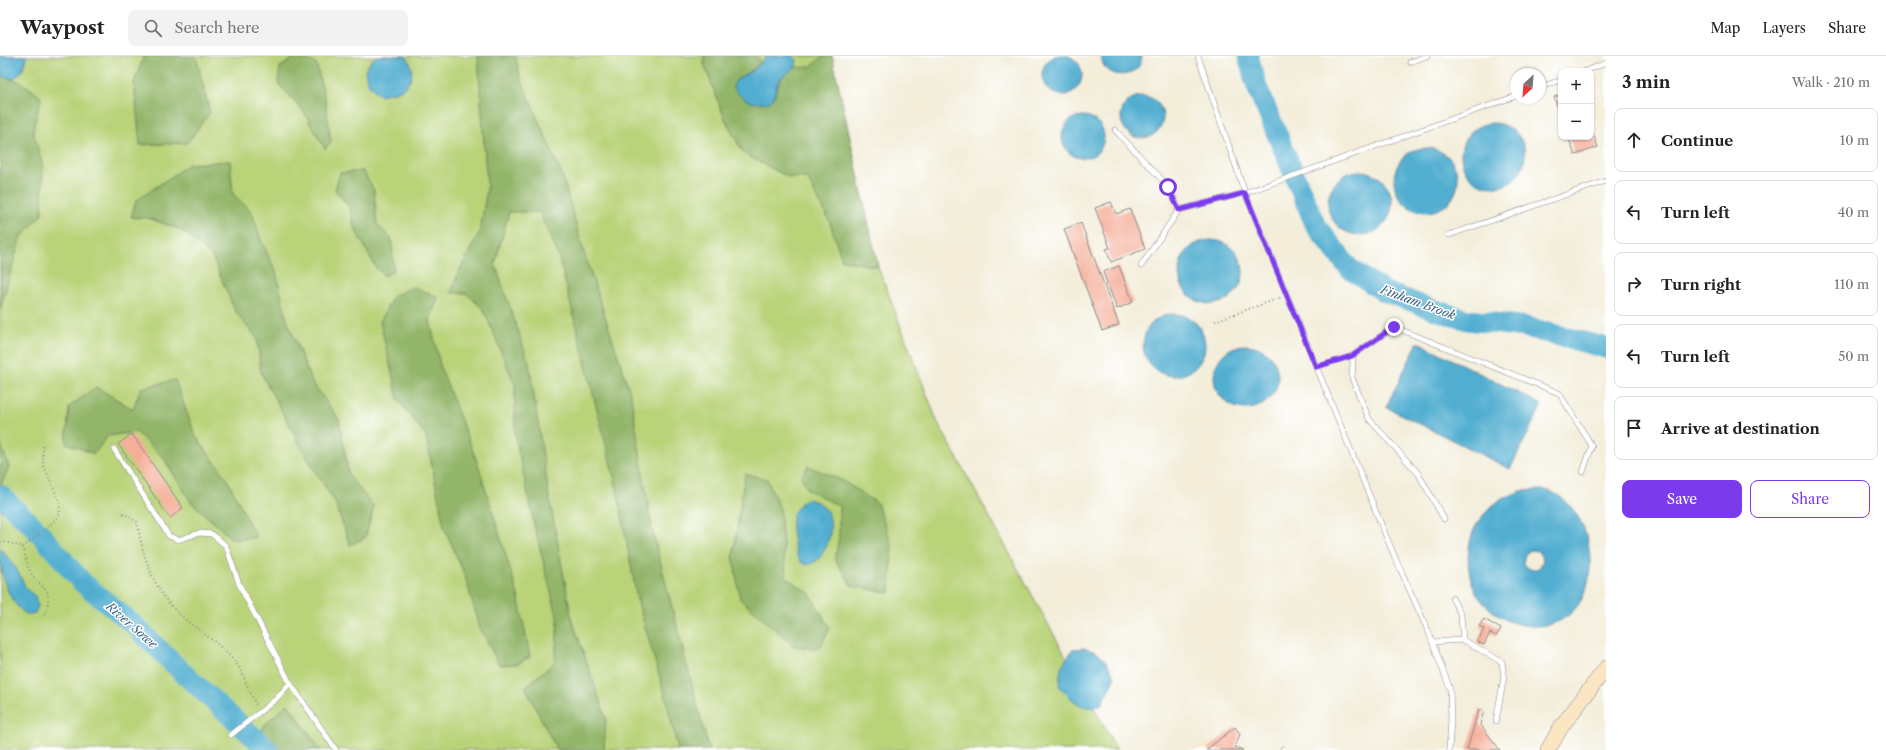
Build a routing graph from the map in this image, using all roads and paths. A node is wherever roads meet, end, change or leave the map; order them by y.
1 (1198, 56) edge
2 (1427, 56) edge
3 (1410, 62) dead end
4 (1606, 63) edge
5 (1593, 68) edge
6 (1558, 81) edge
7 (1546, 85) edge
8 (1510, 98) edge
9 (1115, 130) dead end
10 (1606, 181) edge
11 (1245, 193) junction
12 (1179, 210) junction
13 (1449, 235) dead end
14 (1141, 266) dead end
15 (1286, 296) junction
16 (1215, 321) dead end
17 (1352, 356) junction
18 (1316, 367) junction
19 (43, 446) dead end
20 (114, 449) dead end
21 (1582, 472) dead end
22 (123, 513) dead end
23 (1444, 519) dead end
24 (0, 542) edge
25 (23, 547) junction
26 (1452, 598) dead end
27 (44, 616) dead end
28 (1463, 640) junction
29 (1432, 642) junction
30 (1606, 668) edge
31 (290, 683) junction
32 (254, 716) junction
33 (1496, 721) dead end
34 (231, 735) dead end
35 (336, 750) edge
36 (1449, 750) edge
37 (1548, 750) edge

1 - 11 lane
2 - 3 lane
4 - 5 lane
6 - 7 lane
8 - 11 lane
9 - 12 lane
10 - 13 lane
11 - 12 lane
11 - 15 lane
12 - 14 lane
15 - 16 path
15 - 18 lane
17 - 18 lane
17 - 21 lane
17 - 23 lane
18 - 29 lane
19 - 25 path
20 - 31 lane
22 - 32 path
24 - 25 path
25 - 27 path
26 - 28 lane
28 - 29 lane
28 - 33 lane
29 - 36 lane
30 - 37 main road
31 - 32 lane
31 - 35 lane
32 - 34 lane

